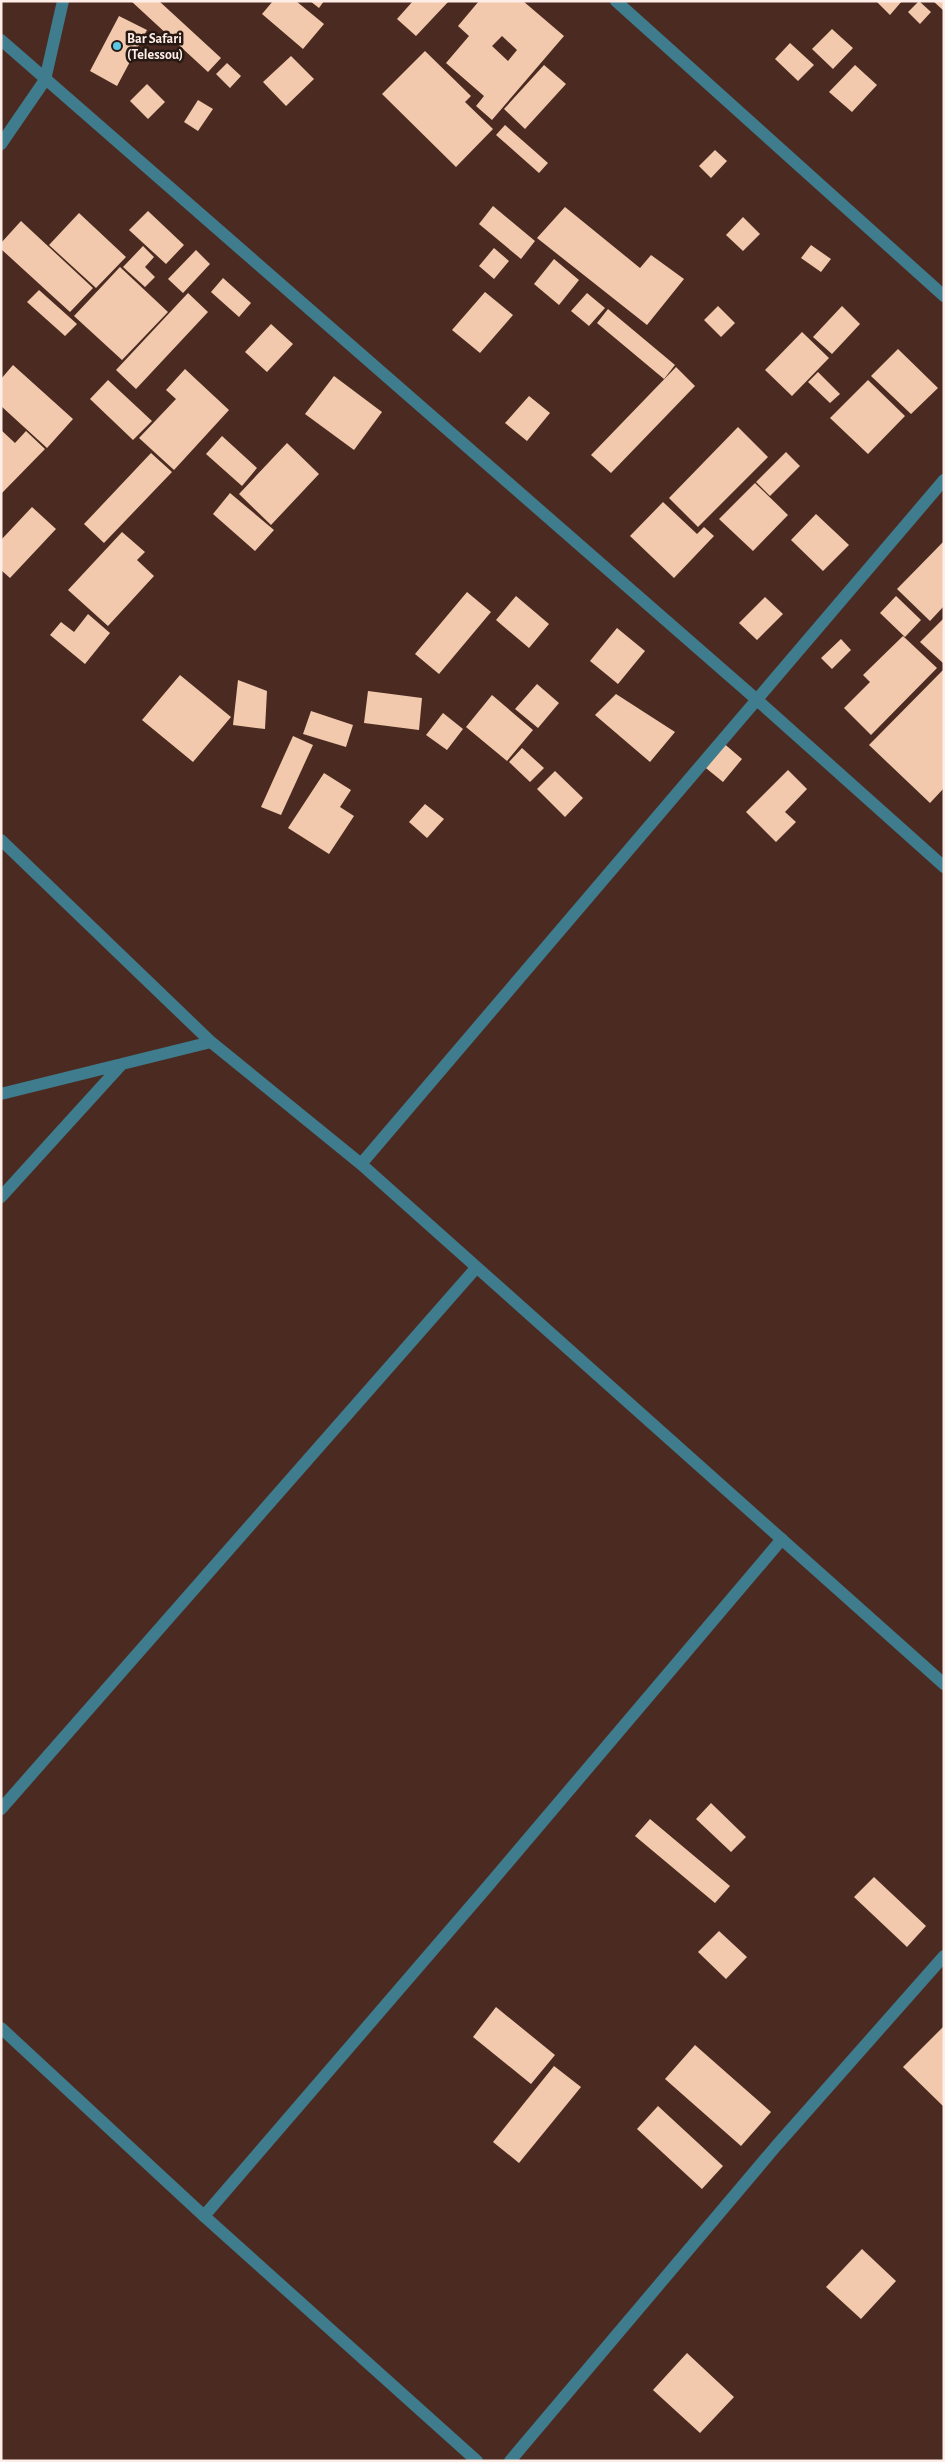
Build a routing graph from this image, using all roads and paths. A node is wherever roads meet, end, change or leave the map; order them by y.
1 (63, 1) edge
2 (616, 1) edge
3 (1, 40) edge
4 (45, 80) junction
5 (1, 144) edge
6 (944, 296) edge
7 (944, 480) edge
8 (756, 699) junction
9 (1, 840) edge
10 (944, 867) edge
11 (210, 1042) junction
12 (122, 1063) junction
13 (1, 1094) edge
14 (361, 1164) junction
15 (1, 1197) edge
16 (476, 1268) junction
17 (782, 1539) junction
18 (944, 1684) edge
19 (1, 1809) edge
20 (944, 1956) edge
21 (1, 2028) edge
22 (204, 2216) junction
23 (476, 2461) edge
24 (510, 2461) edge

1 - 4 street
2 - 6 street
3 - 4 street
4 - 5 street
4 - 8 street
7 - 8 street
8 - 10 street
8 - 14 street
9 - 11 street
11 - 12 street
11 - 14 street
12 - 13 street
12 - 15 street
14 - 16 street
16 - 17 street
16 - 19 street
17 - 18 street
17 - 22 street
20 - 24 street
21 - 22 street
22 - 23 street

